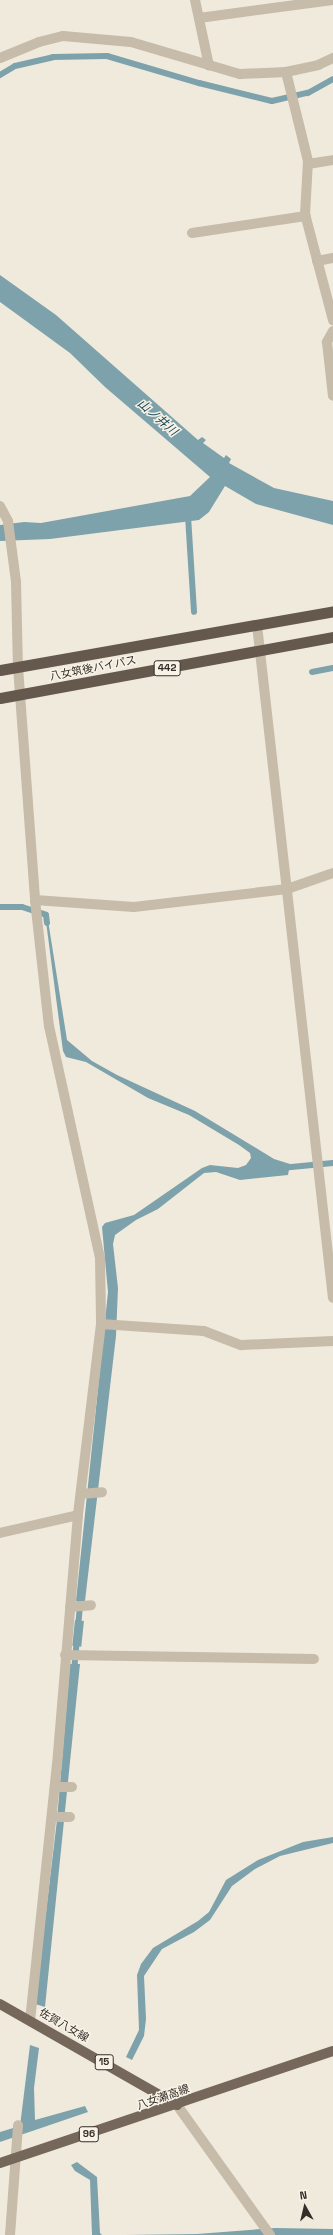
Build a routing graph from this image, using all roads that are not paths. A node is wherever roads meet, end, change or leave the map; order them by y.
1 (195, 0) edge
2 (333, 0) edge
3 (198, 18) junction
4 (0, 58) edge
5 (333, 58) edge
6 (209, 66) junction
7 (286, 72) junction
8 (333, 160) edge
9 (308, 164) junction
10 (306, 216) junction
11 (192, 233) dead end
12 (333, 258) edge
13 (317, 261) junction
14 (333, 320) edge
15 (333, 331) edge
16 (333, 396) edge
17 (0, 506) edge
18 (333, 611) edge
19 (257, 625) junction
20 (333, 637) edge
21 (260, 650) junction
22 (18, 667) junction
23 (0, 670) edge
24 (20, 695) junction
25 (0, 698) edge
26 (333, 873) edge
27 (287, 889) junction
28 (35, 900) junction
29 (333, 1298) edge
30 (101, 1324) junction
31 (333, 1341) edge
32 (102, 1492) dead end
33 (81, 1494) junction
34 (78, 1515) junction
35 (0, 1532) edge
36 (90, 1605) dead end
37 (70, 1608) junction
38 (65, 1655) junction
39 (314, 1659) dead end
40 (55, 1787) junction
41 (72, 1787) dead end
42 (52, 1817) junction
43 (70, 1817) dead end
44 (0, 2004) edge
45 (30, 2020) junction
46 (333, 2051) edge
47 (177, 2105) junction
48 (18, 2125) dead end
49 (16, 2158) junction
50 (0, 2163) edge
51 (10, 2235) edge
52 (270, 2235) edge

1 - 3 street
2 - 3 street
3 - 6 street
4 - 6 street
5 - 7 street
6 - 7 street
7 - 9 street
8 - 9 street
9 - 10 street
10 - 11 street
10 - 13 street
12 - 13 street
13 - 14 street
15 - 16 street
17 - 22 street
18 - 19 highway, 八女筑後バイパス
19 - 21 street
19 - 22 highway, 八女筑後バイパス
20 - 21 highway, 八女筑後バイパス / 442
21 - 24 highway, 八女筑後バイパス / 442
21 - 27 street
22 - 23 highway, 八女筑後バイパス
22 - 24 street
24 - 25 highway, 八女筑後バイパス / 442
24 - 28 street
26 - 27 street
27 - 28 street
27 - 29 street
28 - 30 street
30 - 31 street
30 - 33 street
32 - 33 street
33 - 34 street
34 - 35 street
34 - 37 street
36 - 37 street
37 - 38 street
38 - 39 street
38 - 40 street
40 - 41 street
40 - 42 street
42 - 43 street
42 - 45 street
44 - 45 main road, 佐賀八女線 / 15
45 - 47 main road, 佐賀八女線 / 15
46 - 47 main road, 八女瀬高線 / 96
47 - 49 main road, 八女瀬高線 / 96
47 - 52 street
48 - 49 street
49 - 50 main road, 八女瀬高線 / 96
49 - 51 street

